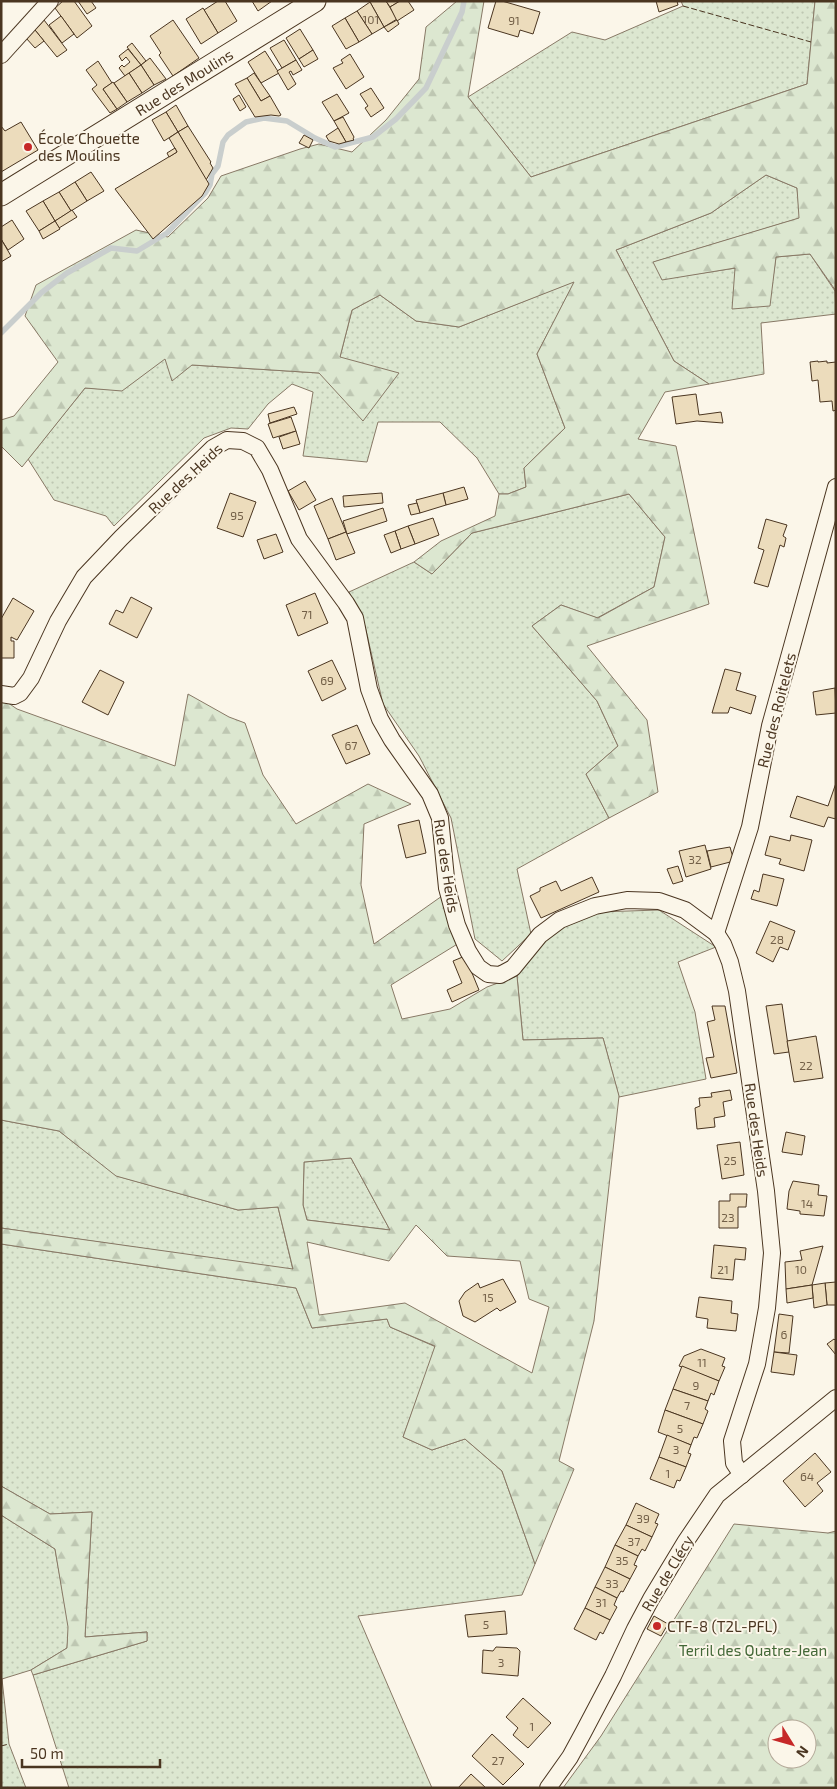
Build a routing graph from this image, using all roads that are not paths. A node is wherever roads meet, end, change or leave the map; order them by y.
1 (50, 1) edge
2 (315, 1) edge
3 (1, 55) edge
4 (1, 195) edge
5 (836, 487) edge
6 (1, 694) edge
7 (716, 933) junction
8 (836, 1398) edge
9 (742, 1475) junction
10 (548, 1788) edge

1 - 3 street
2 - 4 street, Rue des Moulins
5 - 7 street, Rue des Roitelets
6 - 7 street, Rue des Heids
7 - 9 street, Rue des Heids
8 - 9 street, Rue de Clécy
9 - 10 street, Rue de Clécy

